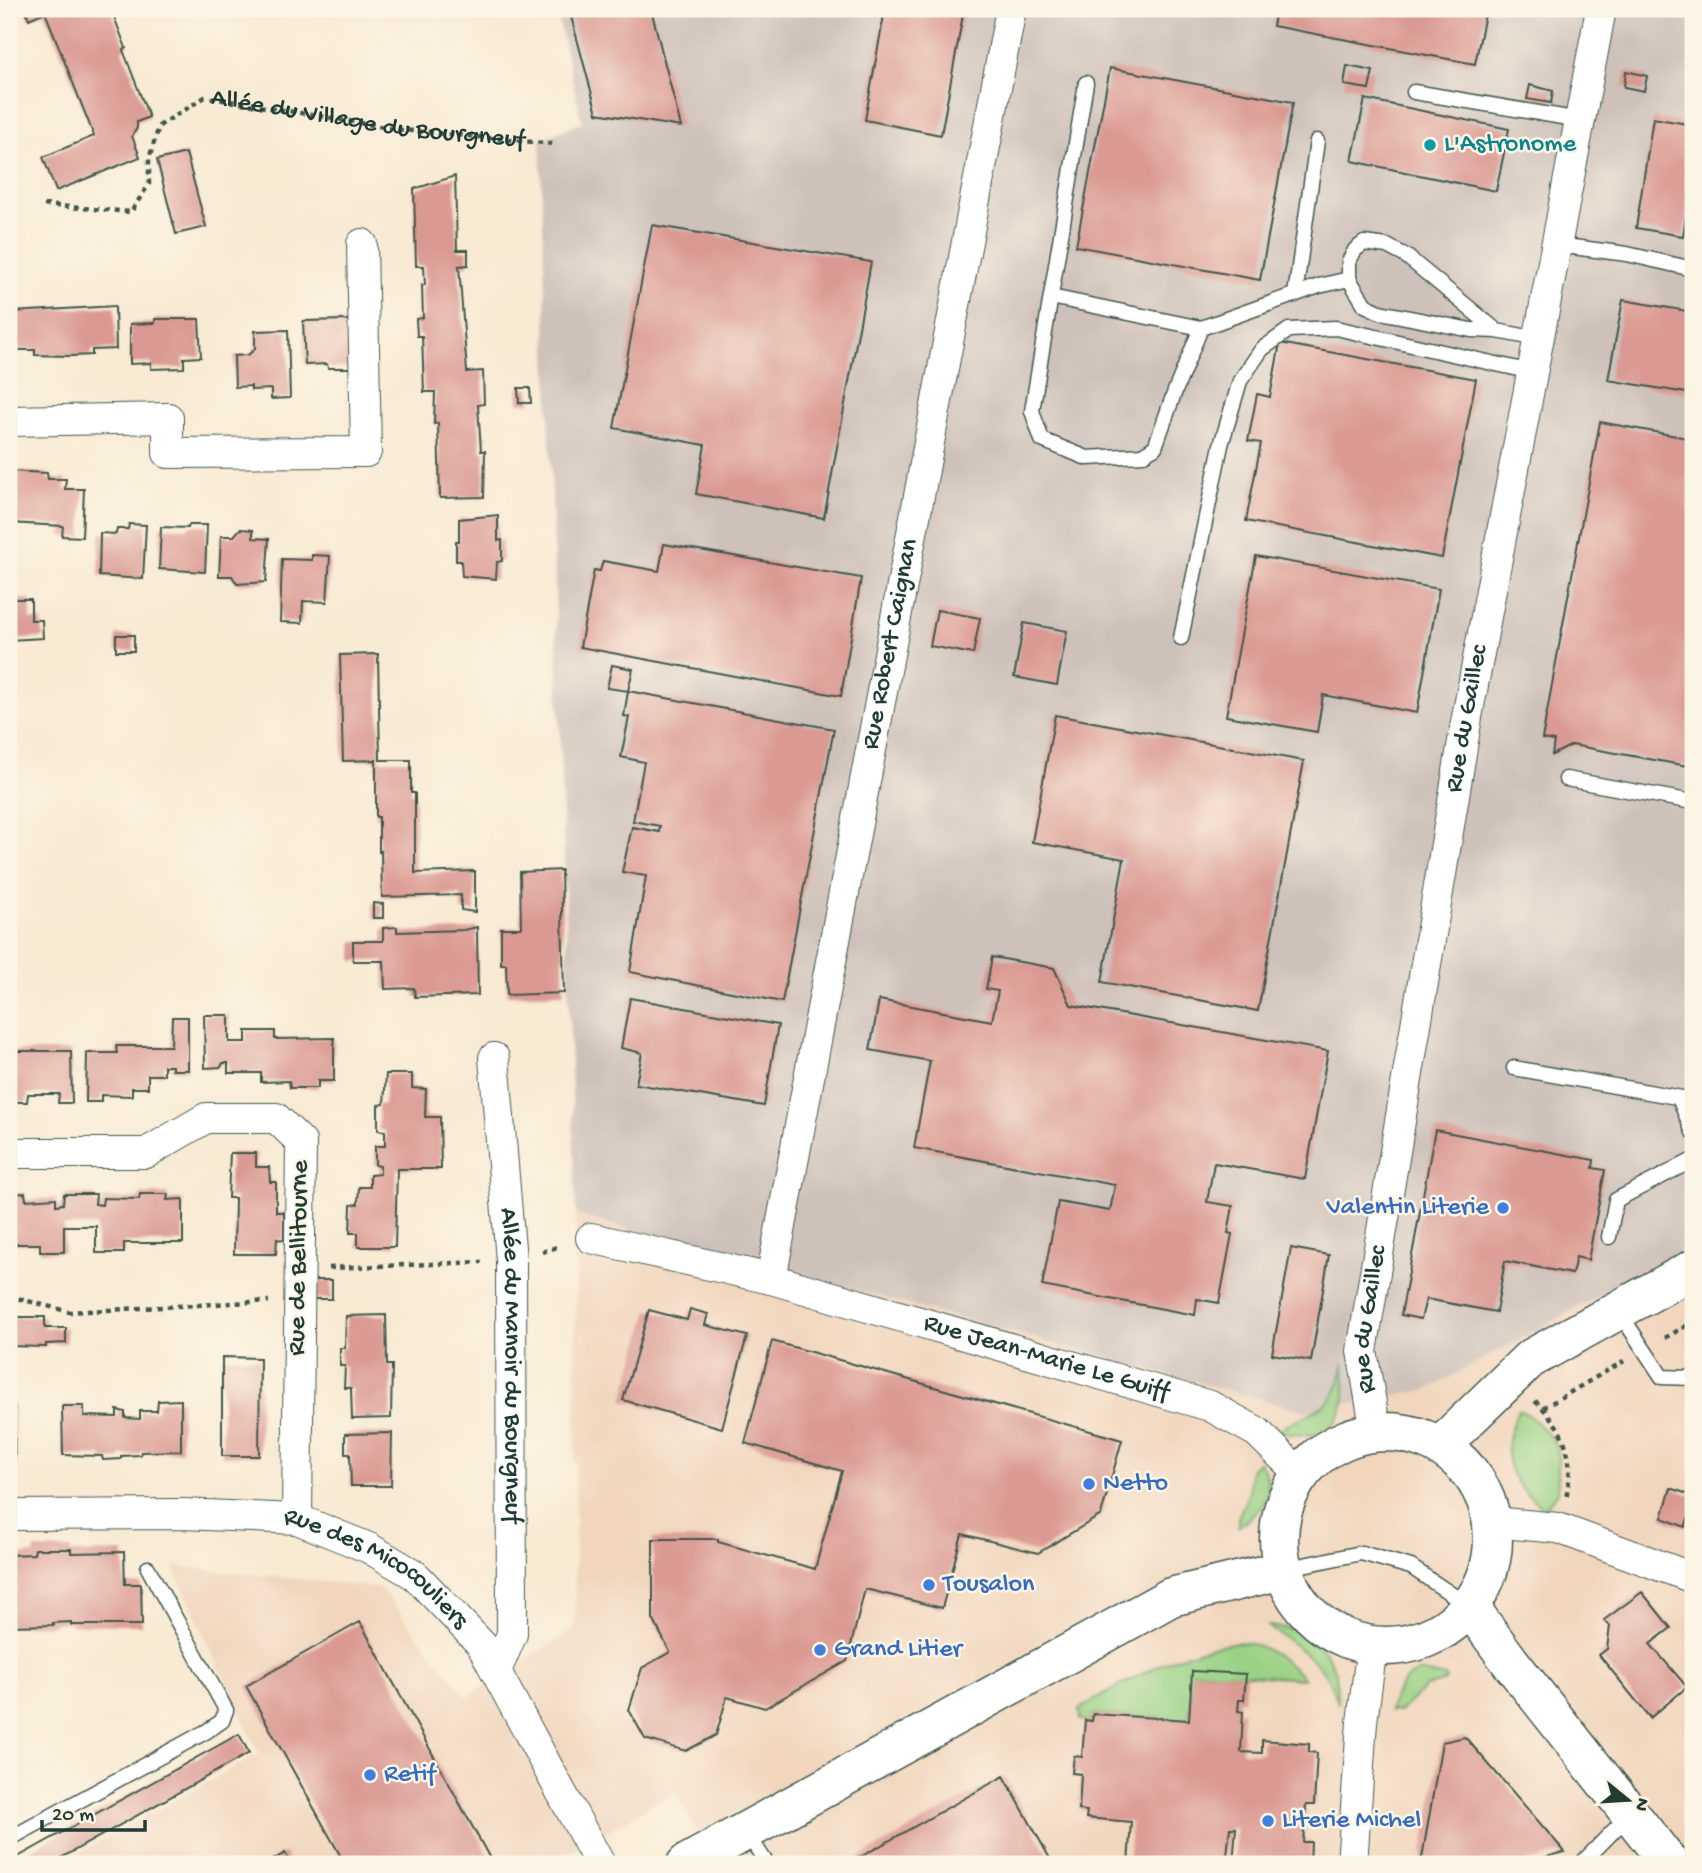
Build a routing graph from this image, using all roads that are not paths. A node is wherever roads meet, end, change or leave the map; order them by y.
1 (1011, 9) edge
2 (1601, 9) edge
3 (1086, 83) dead end
4 (1414, 92) dead end
5 (1580, 120) junction
6 (1317, 141) dead end
7 (362, 244) dead end
8 (1556, 246) junction
9 (1693, 269) edge
10 (1349, 279) junction
11 (1295, 295) junction
12 (1051, 297) junction
13 (1201, 328) junction
14 (1497, 331) junction
15 (1539, 339) junction
16 (1532, 372) junction
17 (9, 421) edge
18 (1181, 638) dead end
19 (1566, 779) dead end
20 (1693, 802) edge
21 (494, 1058) dead end
22 (1514, 1068) dead end
23 (1686, 1099) edge
24 (1693, 1132) edge
25 (9, 1153) edge
26 (1693, 1160) edge
27 (591, 1237) dead end
28 (1609, 1237) dead end
29 (1693, 1269) edge
30 (771, 1279) junction
31 (1618, 1311) junction
32 (1693, 1378) edge
33 (1376, 1432) junction
34 (1440, 1446) junction
35 (1300, 1474) junction
36 (9, 1515) edge
37 (298, 1519) junction
38 (1492, 1522) junction
39 (148, 1568) dead end
40 (1283, 1570) junction
41 (1693, 1578) edge
42 (1470, 1607) junction
43 (1372, 1646) junction
44 (496, 1671) junction
45 (1630, 1814) junction
46 (747, 1832) junction
47 (9, 1839) edge
48 (1693, 1854) edge
49 (600, 1864) edge
50 (686, 1864) edge
51 (767, 1864) edge
52 (1352, 1864) edge
53 (1581, 1864) edge
54 (1670, 1864) edge

1 - 30 street, Rue Robert Caignan
2 - 5 street, Rue du Gaillec
3 - 12 lane
4 - 5 lane
5 - 8 street, Rue du Gaillec
6 - 11 lane
7 - 17 street
8 - 9 lane
8 - 15 street, Rue du Gaillec
10 - 11 lane
10 - 14 lane
10 - 14 lane
11 - 13 lane
12 - 13 lane
12 - 13 lane
14 - 15 lane
15 - 16 street, Rue du Gaillec
16 - 18 lane
16 - 33 street, Rue du Gaillec
19 - 20 lane
21 - 44 street, Allée du Manoir du Bourgneuf
22 - 23 lane
23 - 24 lane
25 - 37 street, Rue de Bellitourne
26 - 28 lane
27 - 30 street
29 - 31 main road
30 - 35 street, Rue Jean-Marie Le Guiff
31 - 32 lane
31 - 34 main road
33 - 34 main road
33 - 35 main road
34 - 38 main road
35 - 40 main road
36 - 37 street, Rue des Micocouliers
37 - 44 street, Rue des Micocouliers
38 - 41 street
38 - 42 main road
39 - 47 lane
40 - 42 lane
40 - 43 main road
40 - 46 main road
42 - 43 main road
42 - 45 main road
43 - 52 street
44 - 49 street, Rue des Micocouliers
45 - 48 main road
45 - 53 lane
45 - 54 main road
46 - 50 main road
46 - 51 lane

